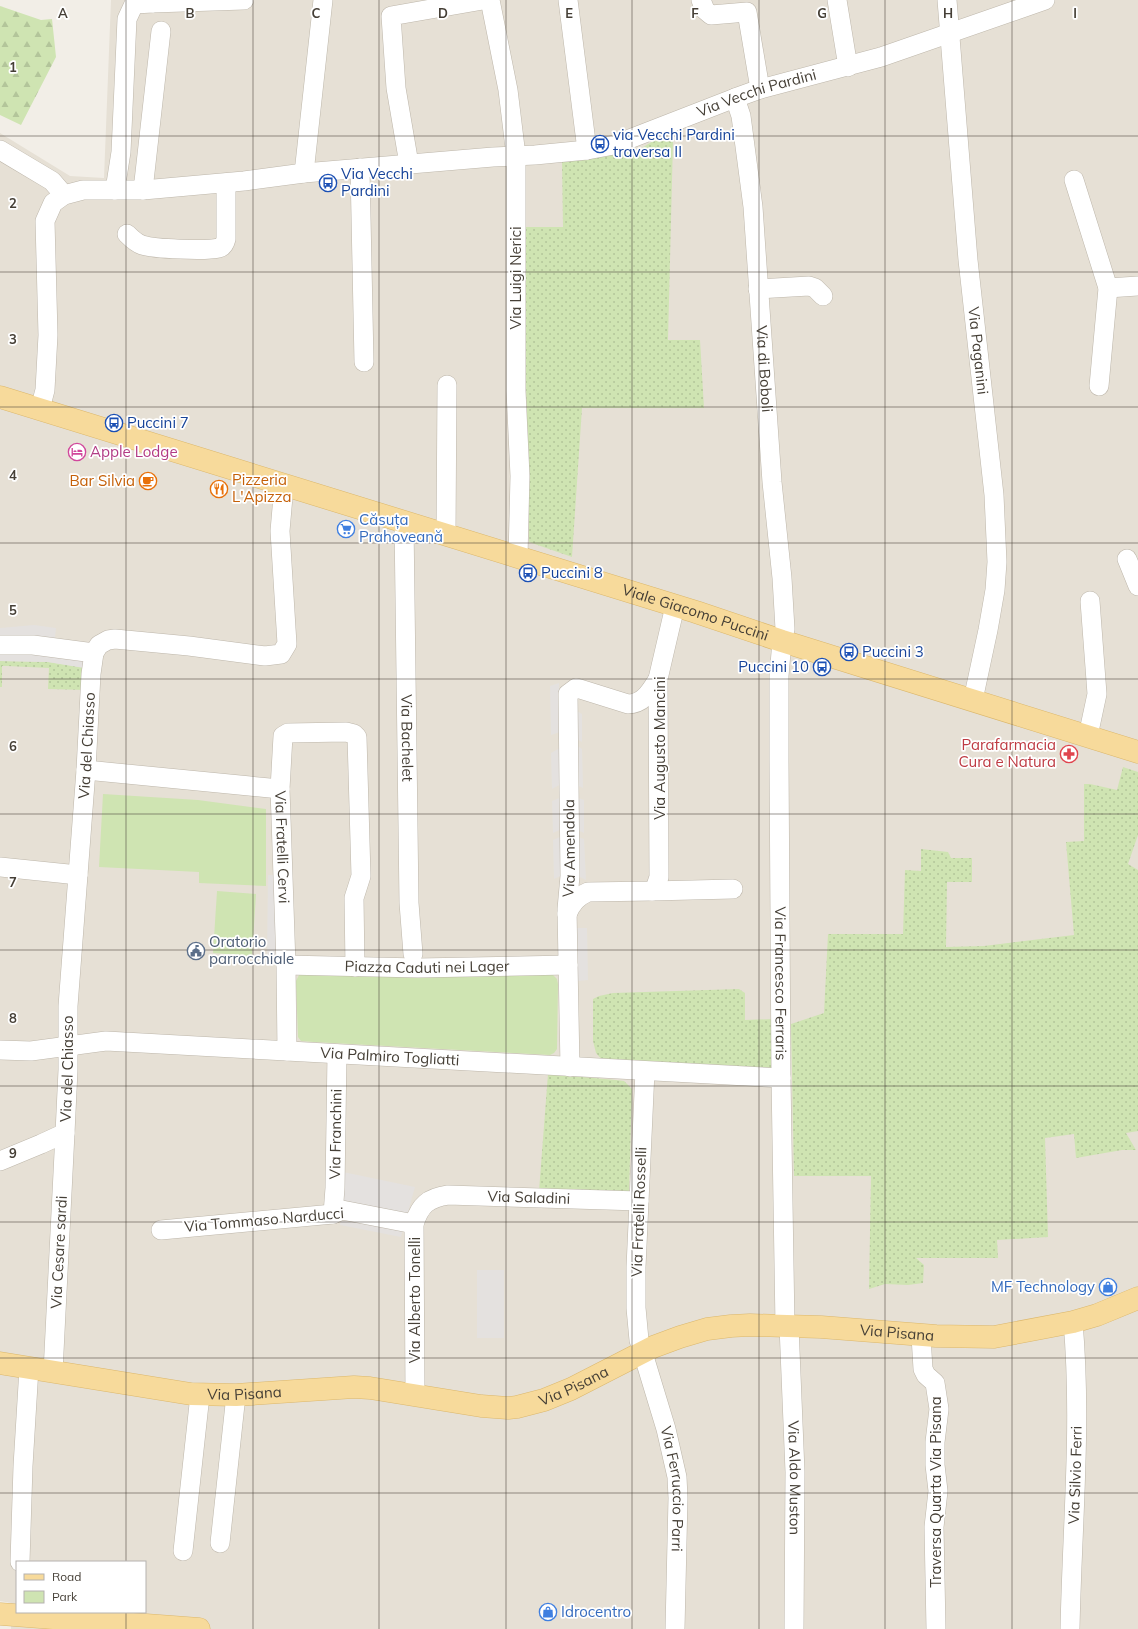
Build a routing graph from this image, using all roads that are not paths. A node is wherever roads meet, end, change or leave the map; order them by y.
1 (244, 0) edge
2 (322, 0) edge
3 (483, 0) edge
4 (490, 0) edge
5 (568, 0) edge
6 (701, 0) edge
7 (837, 0) edge
8 (947, 0) edge
9 (1045, 0) edge
10 (153, 2) edge
11 (161, 31) dead end
12 (949, 34) junction
13 (848, 67) junction
14 (760, 90) junction
15 (735, 98) junction
16 (0, 150) edge
17 (587, 150) junction
18 (516, 156) junction
19 (409, 164) junction
20 (360, 168) junction
21 (304, 173) junction
22 (1074, 180) dead end
23 (226, 183) junction
24 (115, 190) junction
25 (143, 190) junction
26 (64, 195) junction
27 (127, 234) dead end
28 (1138, 286) edge
29 (1108, 288) junction
30 (758, 290) junction
31 (824, 296) dead end
32 (364, 362) dead end
33 (447, 385) dead end
34 (1099, 386) dead end
35 (0, 397) edge
36 (40, 410) junction
37 (284, 485) junction
38 (404, 522) junction
39 (446, 535) junction
40 (518, 557) junction
41 (1127, 559) dead end
42 (1138, 586) edge
43 (1090, 601) dead end
44 (675, 606) junction
45 (782, 641) junction
46 (0, 645) edge
47 (94, 654) junction
48 (658, 678) junction
49 (973, 700) junction
50 (628, 704) junction
51 (1088, 736) junction
52 (659, 739) junction
53 (1138, 752) edge
54 (86, 770) junction
55 (280, 789) junction
56 (0, 867) edge
57 (78, 875) junction
58 (570, 876) junction
59 (733, 889) dead end
60 (652, 891) junction
61 (588, 892) junction
62 (567, 914) junction
63 (413, 954) dead end
64 (286, 965) junction
65 (568, 965) junction
66 (355, 967) junction
67 (69, 1045) junction
68 (0, 1050) edge
69 (287, 1051) junction
70 (337, 1054) junction
71 (570, 1067) junction
72 (645, 1071) junction
73 (781, 1078) junction
74 (65, 1132) junction
75 (0, 1161) edge
76 (639, 1201) junction
77 (422, 1206) joint
78 (333, 1214) junction
79 (414, 1224) junction
80 (161, 1230) dead end
81 (1138, 1298) edge
82 (1073, 1322) junction
83 (787, 1326) junction
84 (921, 1336) junction
85 (644, 1352) junction
86 (0, 1363) edge
87 (29, 1368) junction
88 (53, 1372) junction
89 (200, 1395) junction
90 (236, 1395) junction
91 (415, 1395) junction
92 (220, 1542) dead end
93 (182, 1551) dead end
94 (20, 1561) edge
95 (12, 1614) edge
96 (193, 1629) edge
97 (675, 1629) edge
98 (794, 1629) edge
99 (936, 1629) edge
100 (1070, 1629) edge

1 - 10 street
2 - 21 street
3 - 19 street
4 - 18 street, Via Luigi Nerici
5 - 17 street
6 - 14 street
7 - 13 street
8 - 12 street, Via Paganini
9 - 12 street, Via Vecchi Pardini
10 - 24 street
11 - 25 street
12 - 13 street, Via Vecchi Pardini
12 - 49 street, Via Paganini
13 - 14 street, Via Vecchi Pardini
14 - 15 street, Via Vecchi Pardini
15 - 17 street, Via Vecchi Pardini
15 - 30 street, Via di Boboli
16 - 26 street
17 - 18 street, Via Vecchi Pardini
18 - 19 street, Via Vecchi Pardini
18 - 40 street, Via Luigi Nerici
19 - 20 street, Via Vecchi Pardini
20 - 21 street, Via Vecchi Pardini
20 - 32 street
21 - 23 street, Via Vecchi Pardini
22 - 29 street
23 - 25 street, Via Vecchi Pardini
23 - 27 street
24 - 25 street, Via Vecchi Pardini
24 - 26 street, Via Vecchi Pardini
26 - 36 street
28 - 29 street
29 - 34 street
30 - 31 street
30 - 45 street, Via di Boboli
33 - 39 street
35 - 36 main road, Viale Giacomo Puccini
36 - 37 main road, Viale Giacomo Puccini
37 - 38 main road, Viale Giacomo Puccini
37 - 47 street
38 - 39 main road, Viale Giacomo Puccini
38 - 63 street, Via Bachelet
39 - 40 main road, Viale Giacomo Puccini
40 - 44 main road, Viale Giacomo Puccini
41 - 42 street
43 - 51 street
44 - 45 main road, Viale Giacomo Puccini
44 - 48 street, Via Augusto Mancini
45 - 49 main road, Viale Giacomo Puccini
45 - 73 street, Via Francesco Ferraris
46 - 47 street
47 - 54 street, Via del Chiasso
48 - 50 street
48 - 52 street, Via Augusto Mancini
49 - 51 main road, Viale Giacomo Puccini
50 - 52 street, Via Amendola
50 - 58 street, Via Amendola
51 - 53 main road, Viale Giacomo Puccini
52 - 60 street, Via Augusto Mancini
54 - 55 street, Via Fratelli Cervi
54 - 57 street, Via del Chiasso
55 - 64 street, Via Fratelli Cervi
55 - 66 street
56 - 57 street
57 - 67 street, Via del Chiasso
58 - 61 street
58 - 62 street, Via Amendola
59 - 60 street
60 - 61 street
61 - 62 street
62 - 65 street, Via Amendola
64 - 66 street, Piazza Caduti nei Lager
64 - 69 street, Via Fratelli Cervi
65 - 66 street, Piazza Caduti nei Lager
65 - 71 street, Via Amendola
67 - 68 street, Via Palmiro Togliatti
67 - 69 street, Via Palmiro Togliatti
67 - 74 street, Via del Chiasso
69 - 70 street, Via Palmiro Togliatti
70 - 71 street, Via Palmiro Togliatti
70 - 78 street, Via Franchini
71 - 72 street, Via Palmiro Togliatti
72 - 73 street, Via Palmiro Togliatti
72 - 76 street, Via Fratelli Rosselli
73 - 83 street, Via Francesco Ferraris
74 - 75 street, Via del Chiasso
74 - 88 street, Via Cesare sardi
76 - 77 street, Via Saladini
76 - 85 street, Via Fratelli Rosselli
77 - 79 street, Via Alberto Tonelli
78 - 79 street, Via Tommaso Narducci
78 - 80 street, Via Tommaso Narducci
79 - 91 street, Via Alberto Tonelli
81 - 82 main road, Via Pisana
82 - 84 main road, Via Pisana
82 - 100 street, Via Silvio Ferri
83 - 84 main road, Via Pisana
83 - 85 main road, Via Pisana
83 - 98 street, Via Aldo Muston
84 - 99 street, Traversa Quarta Via Pisana
85 - 91 main road, Via Pisana
85 - 97 street, Via Ferruccio Parri
86 - 87 main road, Via Pisana
87 - 88 main road, Via Pisana
87 - 94 street
88 - 89 main road, Via Pisana
89 - 90 main road, Via Pisana
89 - 93 street
90 - 91 main road, Via Pisana
90 - 92 street
95 - 96 main road

